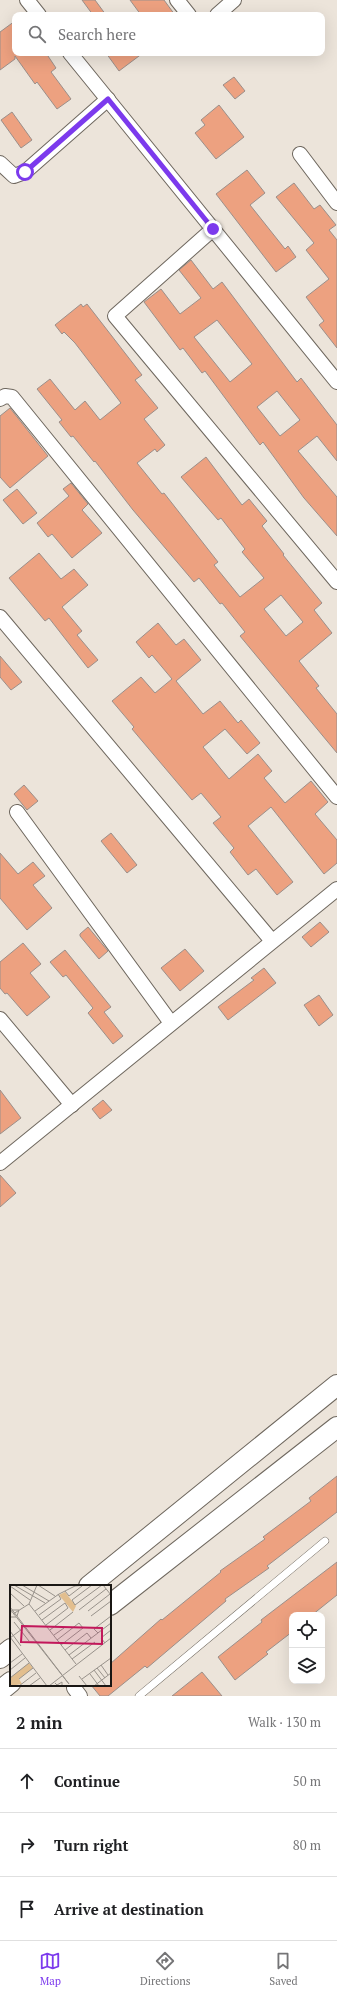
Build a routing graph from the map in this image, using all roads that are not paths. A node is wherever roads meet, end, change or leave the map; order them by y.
1 (27, 0) edge
2 (177, 0) edge
3 (234, 0) edge
4 (37, 12) edge
5 (187, 12) edge
6 (220, 12) edge
7 (72, 56) edge
8 (108, 99) junction
9 (300, 154) dead end
10 (0, 162) edge
11 (337, 203) edge
12 (213, 229) junction
13 (337, 382) edge
14 (0, 399) edge
15 (337, 582) edge
16 (0, 617) edge
17 (337, 797) edge
18 (17, 812) dead end
19 (337, 889) edge
20 (272, 941) junction
21 (0, 1020) edge
22 (171, 1023) junction
23 (72, 1105) junction
24 (0, 1163) edge
25 (337, 1384) edge
26 (337, 1428) edge
27 (325, 1541) dead end
28 (90, 1585) edge
29 (111, 1604) edge
30 (10, 1650) edge
31 (0, 1658) edge
32 (10, 1683) edge
33 (0, 1691) edge
34 (139, 1696) edge

1 - 4 street
2 - 5 street
3 - 6 street
7 - 8 street
8 - 10 street
8 - 12 street
9 - 11 street
12 - 13 street
12 - 15 street
14 - 17 street
16 - 20 street
18 - 22 street
19 - 20 street
20 - 22 street
21 - 23 street
22 - 23 street
23 - 24 street
25 - 28 main road
26 - 29 main road
27 - 34 lane
30 - 31 main road
32 - 33 main road

